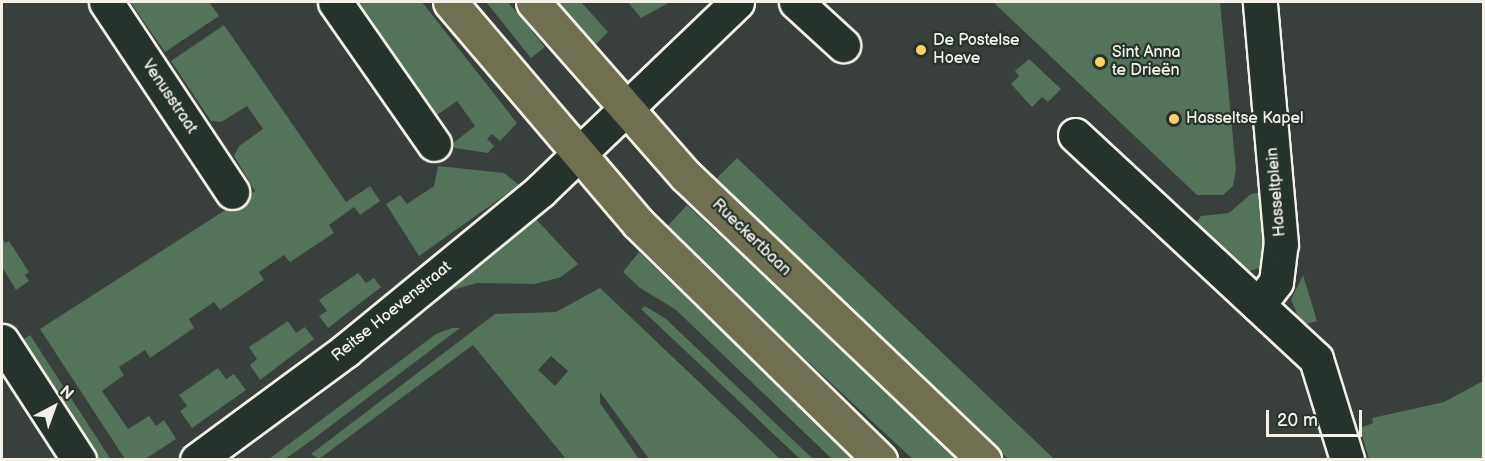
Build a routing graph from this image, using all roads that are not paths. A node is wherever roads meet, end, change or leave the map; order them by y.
1 (106, 2) edge
2 (335, 2) edge
3 (450, 2) edge
4 (533, 2) edge
5 (737, 2) edge
6 (796, 2) edge
7 (1260, 2) edge
8 (843, 45) dead end
9 (623, 108) junction
10 (1075, 135) dead end
11 (434, 144) dead end
12 (578, 152) junction
13 (232, 192) dead end
14 (1258, 305) junction
15 (2, 341) edge
16 (203, 458) edge
17 (79, 459) edge
18 (880, 459) edge
19 (984, 459) edge
20 (1347, 459) edge

1 - 13 street, Venusstraat
2 - 11 street
3 - 12 main road
4 - 9 main road, Rueckertbaan
5 - 9 street, Reitse Hoevenstraat
6 - 8 street
7 - 14 street, Hasseltplein
9 - 12 street, Reitse Hoevenstraat
9 - 19 main road, Rueckertbaan
10 - 14 street
12 - 16 street, Reitse Hoevenstraat
12 - 18 main road
14 - 20 street
15 - 17 street

